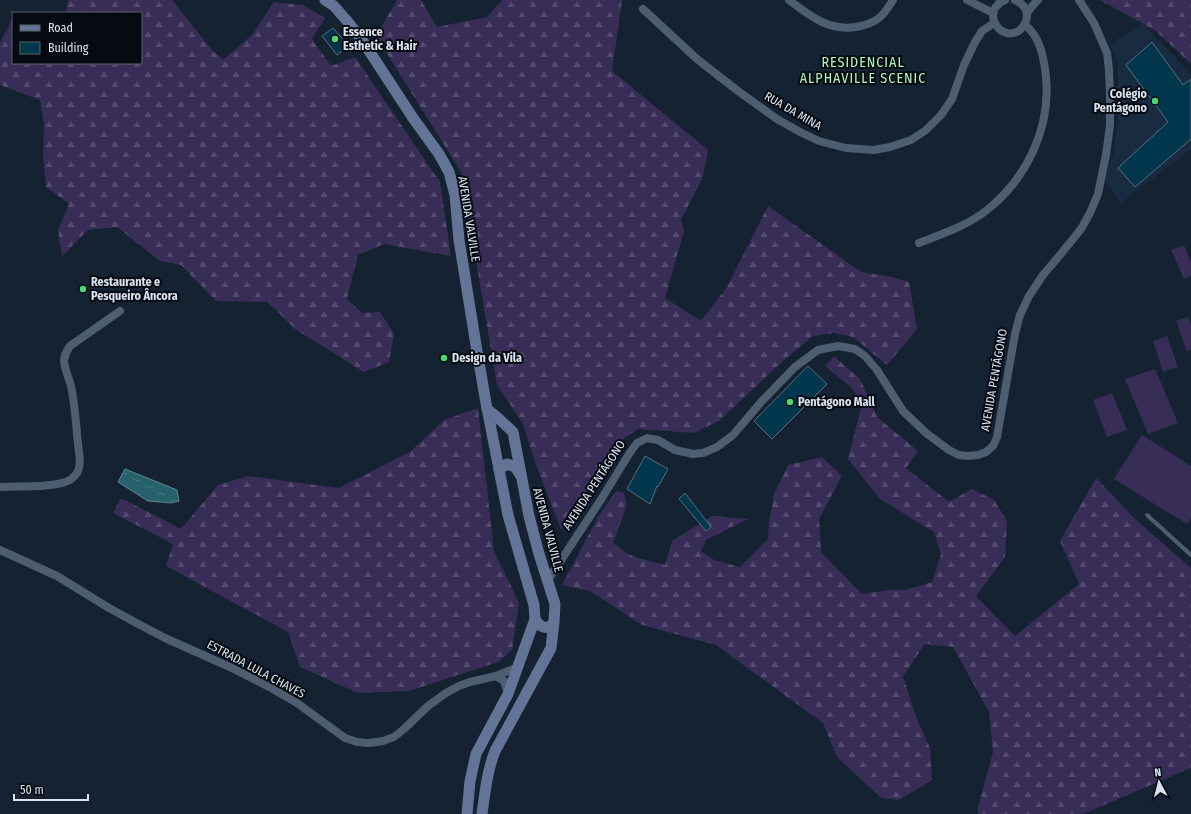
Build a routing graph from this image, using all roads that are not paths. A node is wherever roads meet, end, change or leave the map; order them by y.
1 (325, 0) edge
2 (788, 0) edge
3 (893, 0) edge
4 (967, 0) edge
5 (1005, 0) edge
6 (1015, 0) edge
7 (1038, 0) edge
8 (1079, 0) edge
9 (643, 9) dead end
10 (993, 13) junction
11 (1027, 13) junction
12 (994, 23) junction
13 (1025, 25) junction
14 (919, 243) dead end
15 (120, 311) dead end
16 (487, 409) junction
17 (499, 469) junction
18 (522, 479) junction
19 (0, 488) edge
20 (1147, 514) dead end
21 (0, 550) edge
22 (1191, 554) edge
23 (548, 580) junction
24 (555, 604) junction
25 (534, 605) junction
26 (535, 619) junction
27 (554, 622) junction
28 (518, 667) junction
29 (496, 676) junction
30 (508, 694) junction
31 (467, 814) edge
32 (482, 814) edge

1 - 16 main road, AVENIDA VALVILLE
2 - 3 street
4 - 10 street
5 - 10 street
6 - 11 street
7 - 11 street
8 - 23 street, AVENIDA PENTÁGONO
9 - 12 street, RUA DA MINA
10 - 12 street
11 - 13 street
12 - 13 street
13 - 14 street
15 - 19 street
16 - 17 main road, AVENIDA VALVILLE
16 - 18 main road, AVENIDA VALVILLE
17 - 18 main road
17 - 25 main road, AVENIDA VALVILLE
18 - 23 main road, AVENIDA VALVILLE
20 - 22 lane
21 - 29 street, ESTRADA LULA CHAVES
23 - 24 main road, AVENIDA VALVILLE
24 - 25 main road
24 - 27 main road, AVENIDA VALVILLE
25 - 26 main road, AVENIDA VALVILLE
26 - 27 main road
26 - 28 main road
27 - 32 main road
28 - 29 street, ESTRADA LULA CHAVES
28 - 30 main road
29 - 30 street
30 - 31 main road

